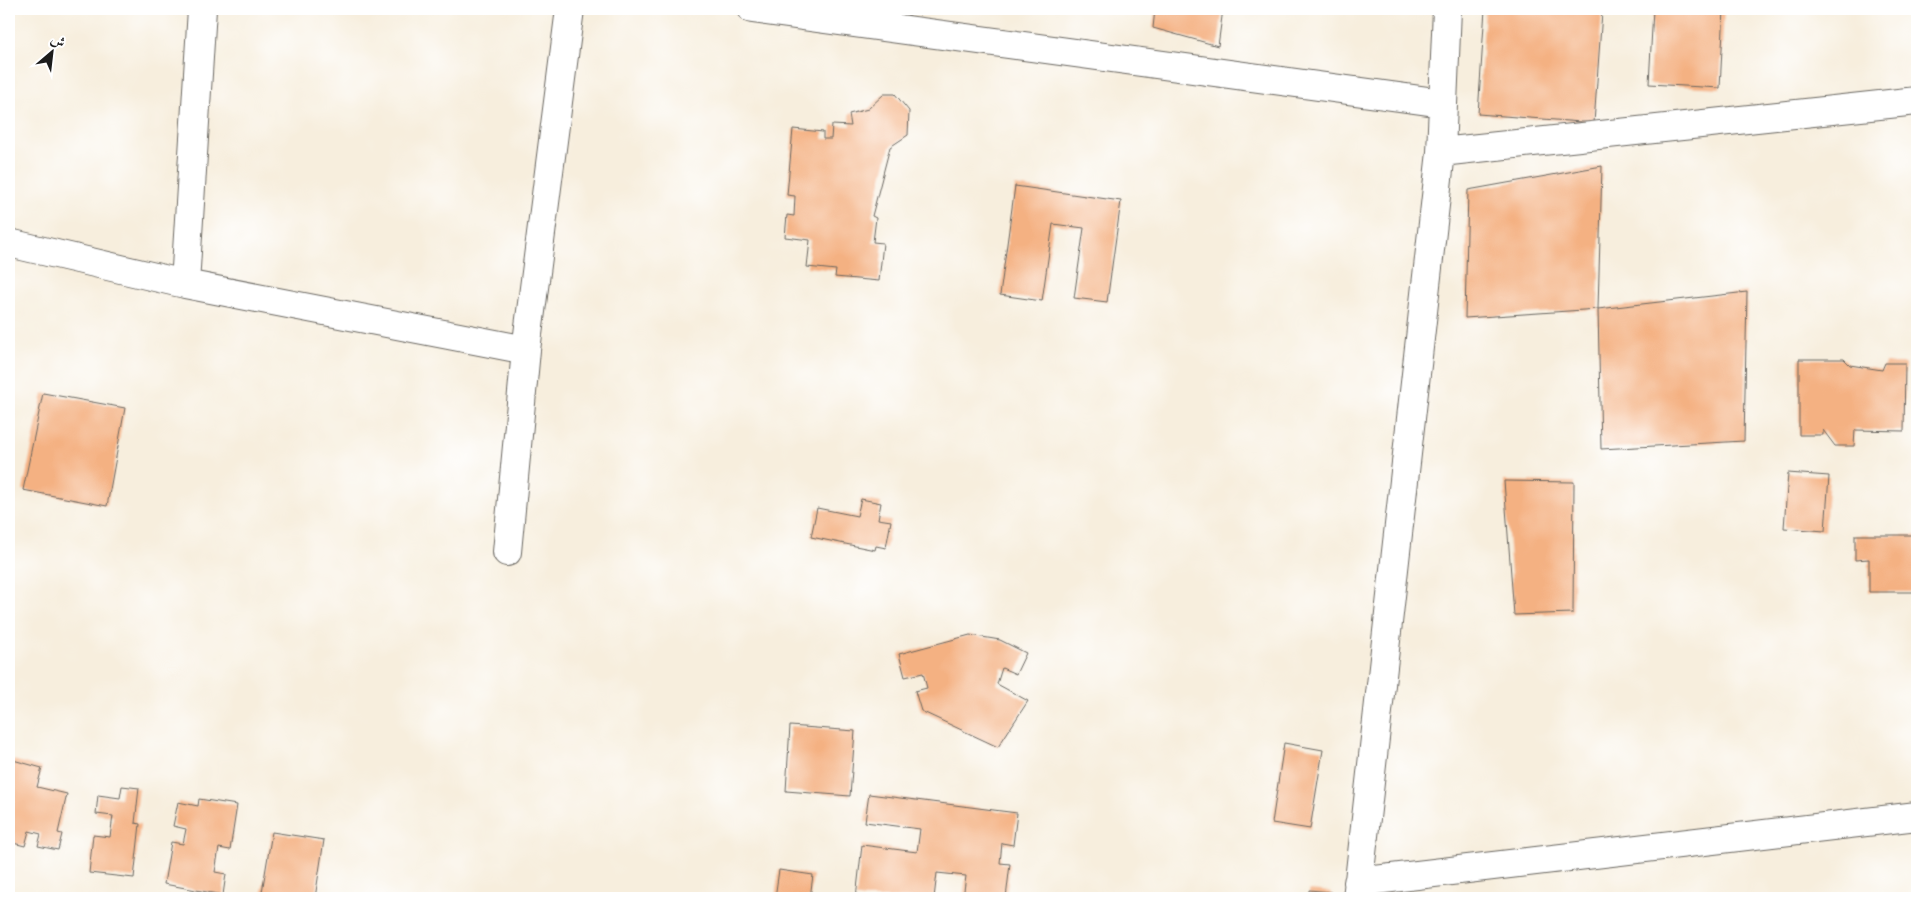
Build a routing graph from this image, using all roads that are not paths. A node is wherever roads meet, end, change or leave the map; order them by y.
1 (202, 9) edge
2 (570, 9) edge
3 (752, 9) edge
4 (1446, 9) edge
5 (1917, 101) edge
6 (1443, 103) junction
7 (1441, 152) junction
8 (9, 243) edge
9 (185, 284) junction
10 (526, 350) junction
11 (507, 552) dead end
12 (1917, 816) edge
13 (1358, 890) edge

1 - 9 street
2 - 10 street
3 - 6 street
4 - 6 street
5 - 7 street
6 - 7 street
7 - 13 street
8 - 9 street
9 - 10 street
10 - 11 street
12 - 13 street

